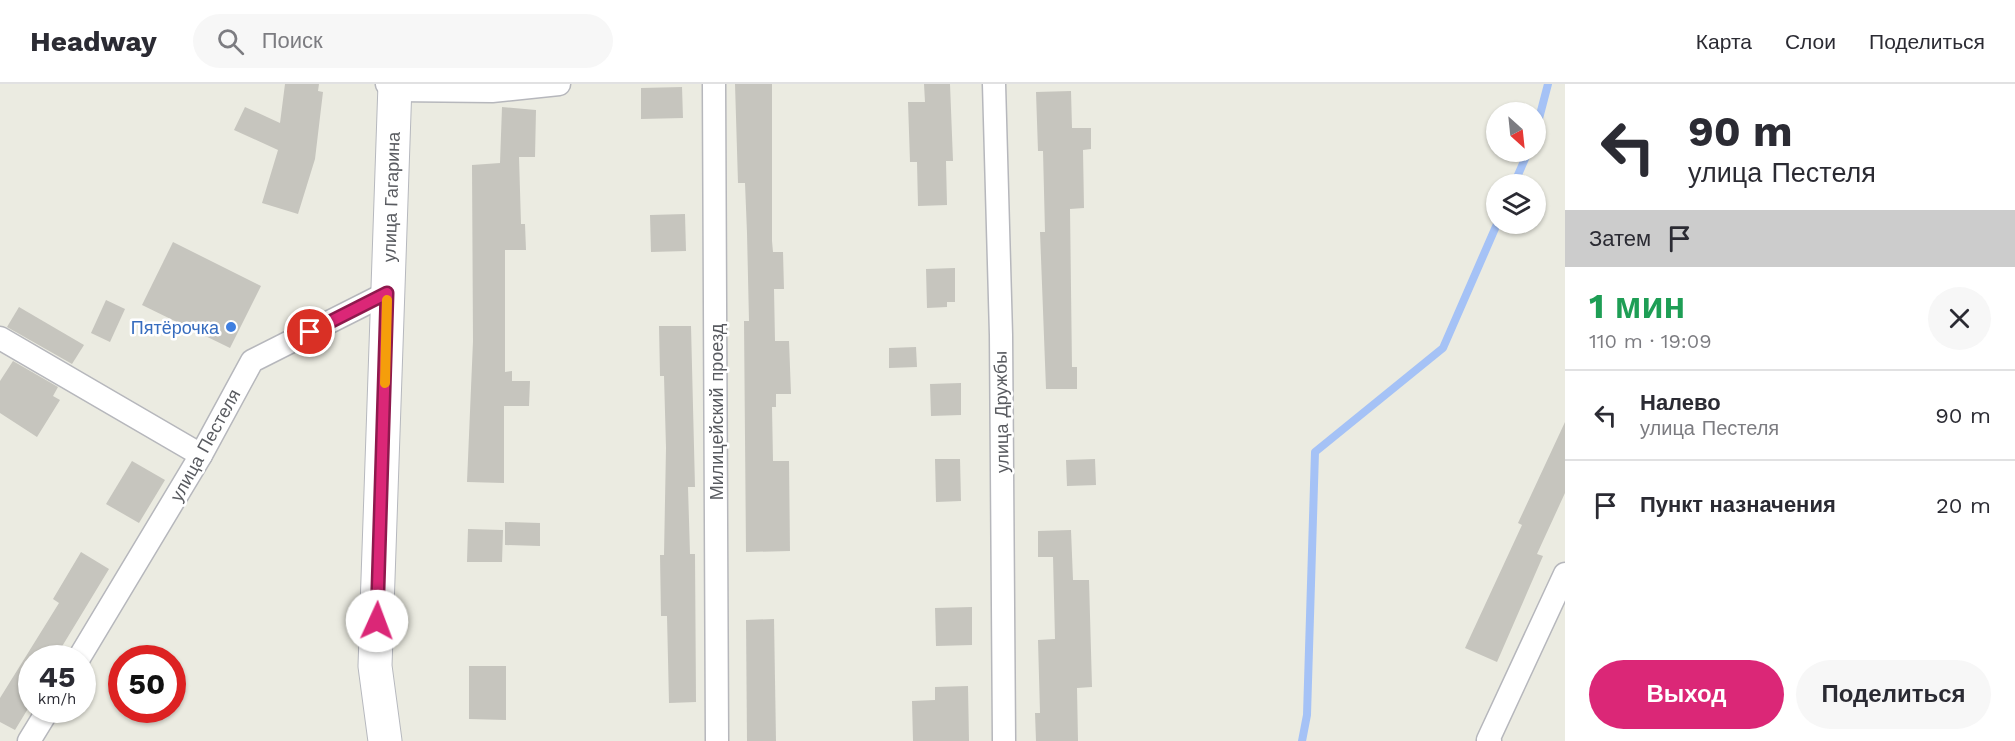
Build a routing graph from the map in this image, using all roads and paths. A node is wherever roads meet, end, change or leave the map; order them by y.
1 (559, 84) edge
2 (714, 84) edge
3 (994, 84) edge
4 (392, 86) edge
5 (387, 293) junction
6 (0, 338) edge
7 (201, 455) junction
8 (1565, 574) edge
9 (87, 645) edge
10 (40, 723) edge
11 (29, 741) edge
12 (385, 741) edge
13 (717, 741) edge
14 (1004, 741) edge
15 (1489, 741) edge

1 - 4 street
2 - 13 street, Милицейский проезд
3 - 14 street, улица Дружбы
4 - 5 main road, улица Гагарина
5 - 7 street, улица Пестеля
5 - 12 main road, улица Гагарина
6 - 7 street
7 - 9 street, улица Пестеля
8 - 15 street
10 - 11 street

